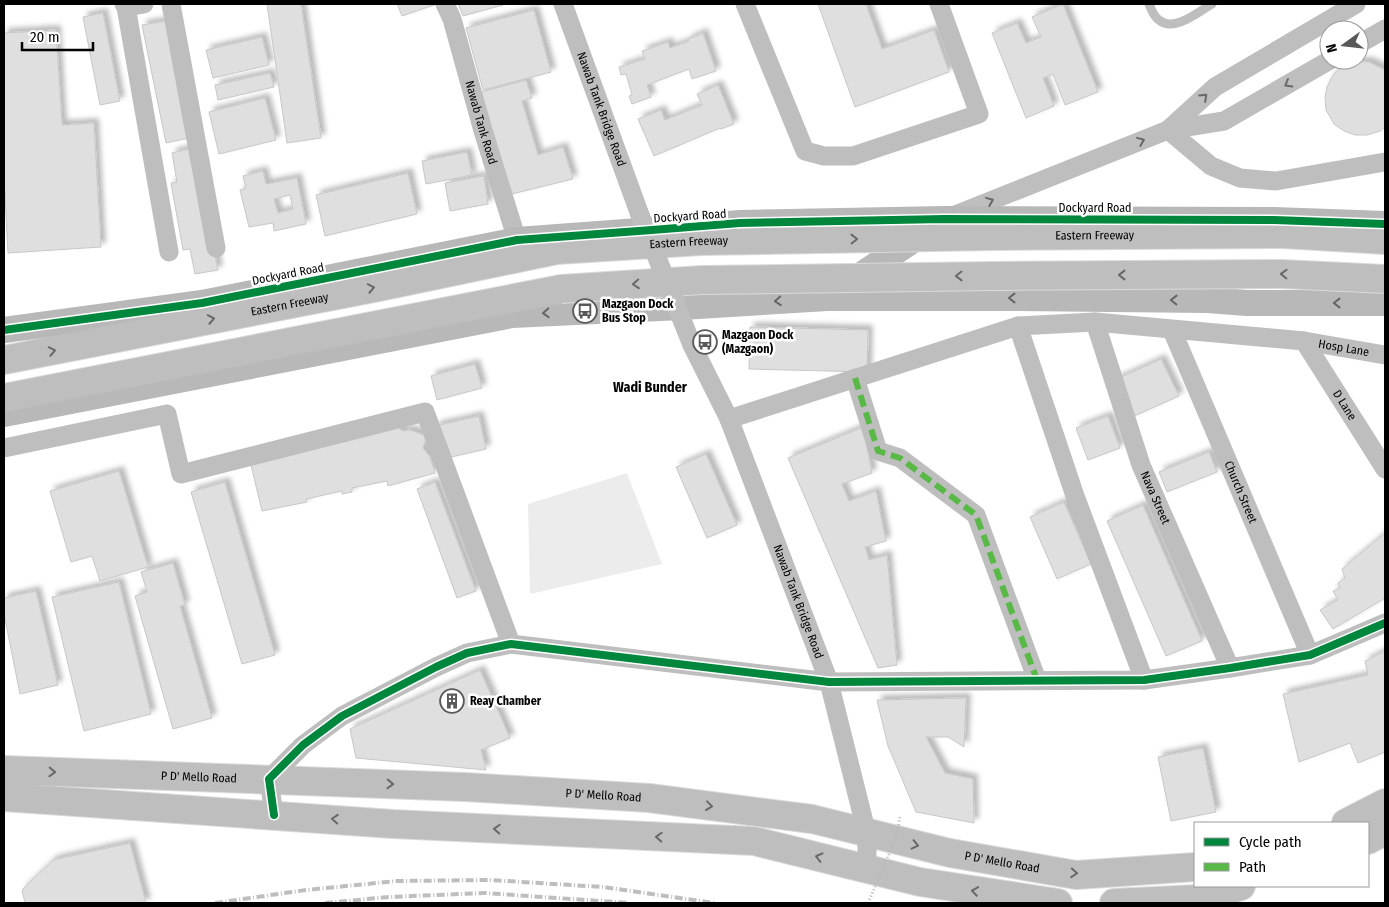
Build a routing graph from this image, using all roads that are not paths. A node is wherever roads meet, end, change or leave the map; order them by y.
1 (172, 4) edge
2 (445, 4) edge
3 (563, 4) edge
4 (745, 4) edge
5 (939, 4) edge
6 (1149, 4) edge
7 (1212, 4) edge
8 (1356, 4) edge
9 (132, 5) edge
10 (1385, 29) edge
11 (1369, 38) edge
12 (1319, 66) edge
13 (1168, 130) junction
14 (1385, 162) edge
15 (944, 219) junction
16 (646, 223) junction
17 (1385, 224) edge
18 (517, 240) junction
19 (1385, 240) edge
20 (216, 248) dead end
21 (169, 252) dead end
22 (1385, 279) edge
23 (827, 298) junction
24 (1385, 303) edge
25 (682, 307) junction
26 (1095, 322) junction
27 (1018, 326) junction
28 (4, 330) edge
29 (1172, 330) junction
30 (1304, 341) junction
31 (1385, 355) edge
32 (4, 360) edge
33 (855, 378) junction
34 (4, 398) edge
35 (4, 414) edge
36 (729, 419) junction
37 (4, 448) edge
38 (1385, 469) edge
39 (1385, 623) edge
40 (511, 644) junction
41 (1310, 654) junction
42 (1230, 668) junction
43 (1037, 680) junction
44 (1144, 680) junction
45 (829, 682) junction
46 (4, 770) edge
47 (269, 779) junction
48 (4, 797) edge
49 (1385, 803) edge
50 (274, 815) junction
51 (1348, 822) edge
52 (1385, 831) edge
53 (867, 834) junction
54 (1369, 839) edge
55 (1194, 867) edge
56 (867, 869) junction
57 (1237, 887) edge
58 (1058, 903) edge
59 (1114, 903) edge

1 - 20 street
2 - 18 street, Nawab Tank Road
3 - 16 street, Nawab Tank Bridge Road
4 - 5 street
6 - 7 lane
13 -> 8 street
9 - 21 street
10 - 11 street
12 -> 13 street
13 - 14 street
15 -> 13 street
15 - 16 street, Dockyard Road
15 - 17 street, Dockyard Road
15 - 23 street
16 - 18 street, Dockyard Road
16 - 25 street
16 - 36 street, Nawab Tank Bridge Road, bridge
18 - 28 street, Dockyard Road
32 -> 19 main road, Eastern Freeway, bridge
22 -> 34 main road, bridge
24 -> 23 street
23 -> 25 street
25 -> 35 street
26 - 27 street, Hosp Lane
26 - 29 street, Hosp Lane
26 - 42 street, Nava Street
27 - 33 street, Hosp Lane
27 - 44 street
29 - 30 street, Hosp Lane
29 - 41 street, Church Street
30 - 31 street, Hosp Lane
30 - 38 street, D Lane
33 - 36 street, Hosp Lane
33 - 43 street
36 - 45 street, Nawab Tank Bridge Road
37 - 40 street
39 - 41 street
40 - 45 street
40 - 47 street
41 - 42 street
42 - 44 street
43 - 44 street
43 - 45 street
45 - 53 street, Nawab Tank Bridge Road
46 -> 47 main road, P D' Mello Road
47 - 50 street
47 -> 53 main road, P D' Mello Road
48 - 50 main road
49 - 51 main road
56 -> 50 main road
52 - 54 main road
53 -> 55 main road, P D' Mello Road
53 - 56 street, Nawab Tank Bridge Road
58 -> 56 main road
57 - 59 main road

